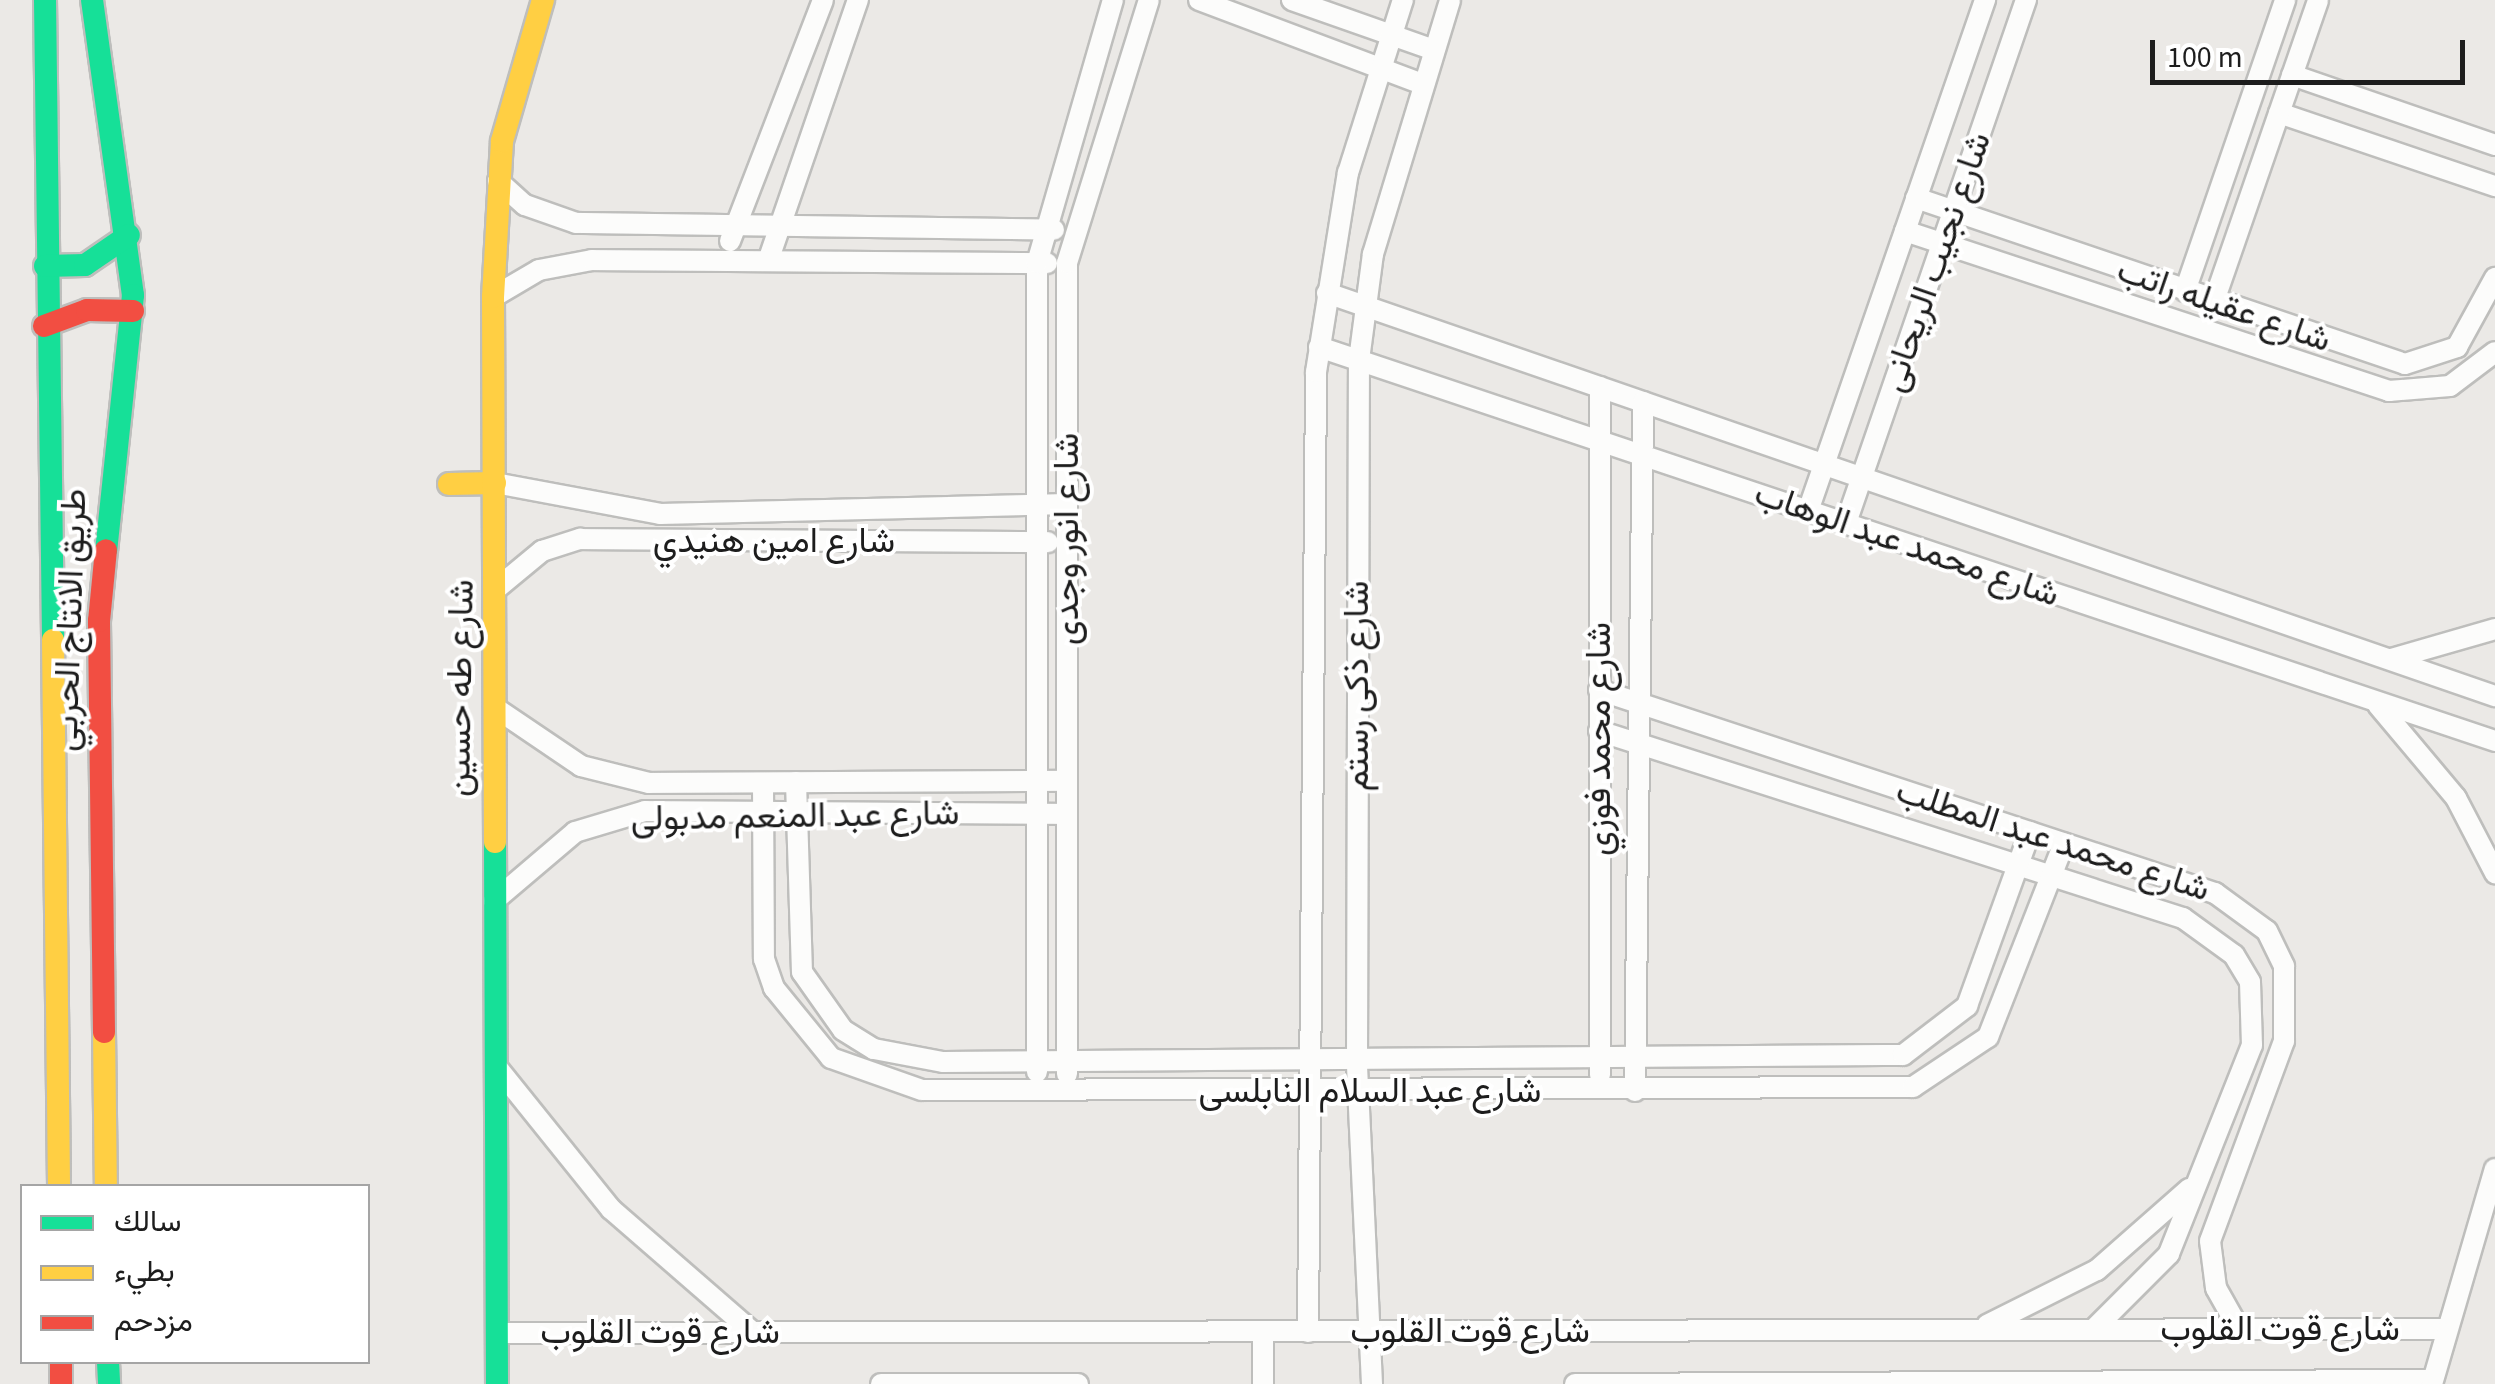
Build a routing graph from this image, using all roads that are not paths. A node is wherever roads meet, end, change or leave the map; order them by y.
1 (45, 0) edge
2 (92, 0) edge
3 (543, 0) edge
4 (822, 0) edge
5 (858, 0) edge
6 (1112, 0) edge
7 (1149, 0) edge
8 (1199, 0) edge
9 (1292, 0) edge
10 (1402, 0) edge
11 (1450, 0) edge
12 (1985, 0) edge
13 (2026, 0) edge
14 (2285, 0) edge
15 (2318, 0) edge
16 (1391, 35) junction
17 (1434, 50) junction
18 (1380, 68) junction
19 (2292, 75) junction
20 (1423, 84) junction
21 (2279, 113) junction
22 (2495, 145) edge
23 (498, 181) junction
24 (2495, 186) edge
25 (1916, 198) junction
26 (1953, 211) junction
27 (735, 230) junction
28 (780, 230) junction
29 (1042, 230) junction
30 (1071, 230) junction
31 (1905, 231) junction
32 (129, 235) junction
33 (1942, 242) junction
34 (721, 261) junction
35 (768, 261) junction
36 (1038, 263) junction
37 (1067, 263) junction
38 (45, 266) junction
39 (2495, 278) edge
40 (2185, 291) junction
41 (1327, 292) junction
42 (492, 298) junction
43 (2214, 301) junction
44 (1364, 306) junction
45 (133, 311) junction
46 (44, 326) junction
47 (1319, 347) junction
48 (2495, 352) edge
49 (1359, 360) junction
50 (1600, 387) junction
51 (1643, 402) junction
52 (1599, 441) junction
53 (1641, 454) junction
54 (1824, 464) junction
55 (1862, 477) junction
56 (495, 483) junction
57 (449, 484) dead end
58 (1037, 504) junction
59 (1067, 504) junction
60 (1808, 511) junction
61 (1846, 524) junction
62 (1038, 542) junction
63 (1067, 542) junction
64 (496, 589) junction
65 (2495, 630) edge
66 (2390, 660) junction
67 (1599, 690) junction
68 (2495, 696) edge
69 (2373, 700) junction
70 (1638, 702) junction
71 (494, 707) junction
72 (1600, 731) junction
73 (2495, 741) edge
74 (1638, 744) junction
75 (1037, 781) junction
76 (1067, 781) junction
77 (763, 782) junction
78 (796, 782) junction
79 (764, 812) junction
80 (796, 812) junction
81 (1037, 814) junction
82 (1067, 814) junction
83 (2030, 832) junction
84 (2064, 843) junction
85 (2018, 868) junction
86 (2495, 873) edge
87 (2051, 878) junction
88 (492, 902) junction
89 (1037, 1062) junction
90 (1067, 1062) junction
91 (1313, 1062) junction
92 (1357, 1062) junction
93 (1600, 1062) junction
94 (1636, 1062) junction
95 (496, 1065) junction
96 (1037, 1090) junction
97 (1067, 1090) junction
98 (1313, 1091) junction
99 (1358, 1091) junction
100 (1600, 1091) junction
101 (1635, 1091) junction
102 (2495, 1169) edge
103 (2197, 1181) junction
104 (59, 1184) edge
105 (106, 1184) edge
106 (1976, 1329) junction
107 (2239, 1329) junction
108 (2442, 1329) junction
109 (750, 1330) junction
110 (2093, 1330) junction
111 (1263, 1332) junction
112 (1308, 1332) junction
113 (1369, 1332) junction
114 (497, 1334) junction
115 (2432, 1382) edge
116 (2182, 1383) edge
117 (497, 1384) edge
118 (881, 1384) edge
119 (1078, 1384) edge
120 (1264, 1384) edge
121 (1372, 1384) edge
122 (1574, 1384) edge

1 - 38 main road, طريق الانتاج الحربي
2 - 32 main road, طريق الانتاج الحربي
3 - 23 main road, شارع طه حسين
4 - 27 street
5 - 28 street
6 - 29 street, شارع انور وجدى
7 - 30 street, شارع انور وجدى
8 - 18 street
9 - 16 street
10 - 16 street, شارع ذكى رستم
11 - 17 street, شارع ذكى رستم
12 - 25 street, شارع نجيب الريحانى
13 - 26 street, شارع نجيب الريحانى
14 - 40 street
15 - 19 street
16 - 17 street
16 - 18 street, شارع ذكى رستم
17 - 20 street, شارع ذكى رستم
18 - 20 street
18 - 41 street, شارع ذكى رستم
19 - 21 street
19 - 22 street
20 - 44 street, شارع ذكى رستم
21 - 24 street
21 - 43 street
23 - 27 street
23 - 42 main road, شارع طه حسين
25 - 26 street, شارع عقيله راتب
25 - 31 street, شارع نجيب الريحانى
26 - 33 street, شارع نجيب الريحانى
26 - 40 street, شارع عقيله راتب
27 - 28 street
27 - 34 street
28 - 29 street
28 - 35 street
29 - 30 street
29 - 36 street, شارع انور وجدى
30 - 37 street, شارع انور وجدى
31 - 33 street, شارع عقيله راتب
31 - 54 street, شارع نجيب الريحانى
32 - 38 main road
32 - 45 main road, طريق الانتاج الحربي
33 - 48 street, شارع عقيله راتب
33 - 55 street, شارع نجيب الريحانى
34 - 35 street
34 - 42 street
35 - 36 street
36 - 37 street
36 - 58 street, شارع انور وجدى
37 - 59 street, شارع انور وجدى
38 - 46 main road, طريق الانتاج الحربي
39 - 43 street, شارع عقيله راتب
40 - 43 street, شارع عقيله راتب
41 - 44 street, شارع محمد عبد الوهاب
41 - 47 street, شارع ذكى رستم
42 - 56 main road, شارع طه حسين
44 - 49 street, شارع ذكى رستم
44 - 50 street, شارع محمد عبد الوهاب
45 - 46 main road
45 - 105 main road, طريق الانتاج الحربي
46 - 104 main road, طريق الانتاج الحربي
47 - 49 street, شارع محمد عبد الوهاب
47 - 91 street, شارع ذكى رستم
49 - 52 street, شارع محمد عبد الوهاب
49 - 92 street, شارع ذكى رستم
50 - 51 street, شارع محمد عبد الوهاب
50 - 52 street, شارع محمد فوزي
51 - 53 street, شارع محمد فوزي
51 - 54 street, شارع محمد عبد الوهاب
52 - 53 street, شارع محمد عبد الوهاب
52 - 67 street, شارع محمد فوزي
53 - 60 street, شارع محمد عبد الوهاب
53 - 70 street, شارع محمد فوزي
54 - 55 street, شارع محمد عبد الوهاب
54 - 60 street, شارع نجيب الريحانى
55 - 61 street, شارع نجيب الريحانى
55 - 66 street, شارع محمد عبد الوهاب
56 - 57 main road
56 - 58 street, شارع امين هنيدي
56 - 64 main road, شارع طه حسين
58 - 59 street, شارع امين هنيدي
58 - 62 street, شارع انور وجدى
59 - 63 street, شارع انور وجدى
60 - 61 street, شارع محمد عبد الوهاب
61 - 69 street, شارع محمد عبد الوهاب
62 - 63 street, شارع امين هنيدي
62 - 64 street, شارع امين هنيدي
62 - 75 street, شارع انور وجدى
63 - 76 street, شارع انور وجدى
64 - 71 main road, شارع طه حسين
65 - 66 street
66 - 68 street, شارع محمد عبد الوهاب
67 - 70 street, شارع محمد عبد المطلب
67 - 72 street, شارع محمد فوزي
69 - 73 street, شارع محمد عبد الوهاب
69 - 86 street
70 - 74 street, شارع محمد فوزي
70 - 83 street, شارع محمد عبد المطلب
71 - 77 street, شارع عبد المنعم مدبولى
71 - 88 main road, شارع طه حسين
72 - 74 street, شارع محمد عبد المطلب
72 - 93 street, شارع محمد فوزي
74 - 85 street, شارع محمد عبد المطلب
74 - 94 street, شارع محمد فوزي
75 - 76 street, شارع عبد المنعم مدبولى
75 - 78 street, شارع عبد المنعم مدبولى
75 - 81 street, شارع انور وجدى
76 - 82 street, شارع انور وجدى
77 - 78 street, شارع عبد المنعم مدبولى
77 - 79 street, شارع عبد السلام النابلسى
78 - 80 street, شارع عبد السلام النابلسى
79 - 80 street, شارع عبد المنعم مدبولى
79 - 88 street, شارع عبد المنعم مدبولى
79 - 96 street, شارع عبد السلام النابلسى
80 - 81 street, شارع عبد المنعم مدبولى
80 - 89 street, شارع عبد السلام النابلسى
81 - 82 street, شارع عبد المنعم مدبولى
81 - 89 street, شارع انور وجدى
82 - 90 street, شارع انور وجدى
83 - 84 street, شارع محمد عبد المطلب
83 - 85 street, شارع عبد السلام النابلسى
84 - 87 street, شارع عبد السلام النابلسى
84 - 107 street, شارع محمد عبد المطلب
85 - 87 street, شارع محمد عبد المطلب
85 - 94 street, شارع عبد السلام النابلسى
87 - 101 street, شارع عبد السلام النابلسى
87 - 103 street, شارع محمد عبد المطلب
88 - 95 main road, شارع طه حسين
89 - 90 street, شارع عبد السلام النابلسى
89 - 96 street, شارع انور وجدى
90 - 91 street, شارع عبد السلام النابلسى
90 - 97 street, شارع انور وجدى
91 - 92 street, شارع عبد السلام النابلسى
91 - 98 street, شارع ذكى رستم
92 - 93 street, شارع عبد السلام النابلسى
92 - 99 street, شارع ذكى رستم
93 - 94 street, شارع عبد السلام النابلسى
93 - 100 street, شارع محمد فوزي
94 - 101 street, شارع محمد فوزي
95 - 109 street
95 - 114 main road, شارع طه حسين
96 - 97 street, شارع عبد السلام النابلسى
97 - 98 street, شارع عبد السلام النابلسى
98 - 99 street, شارع عبد السلام النابلسى
98 - 112 street, شارع ذكى رستم
99 - 100 street, شارع عبد السلام النابلسى
99 - 113 street, شارع ذكى رستم
100 - 101 street, شارع عبد السلام النابلسى
102 - 108 street
103 - 106 street
103 - 110 street, شارع محمد عبد المطلب
106 - 110 street, شارع قوت القلوب
106 - 113 street, شارع قوت القلوب
107 - 108 street, شارع قوت القلوب
107 - 110 street, شارع قوت القلوب
108 - 115 street
109 - 111 street, شارع قوت القلوب
109 - 114 street, شارع قوت القلوب
111 - 112 street, شارع قوت القلوب
111 - 120 street
112 - 113 street, شارع قوت القلوب
113 - 121 street, شارع ذكى رستم
114 - 117 main road, شارع طه حسين
115 - 116 street, شارع قوت القلوب
116 - 122 street, شارع قوت القلوب
118 - 119 street

